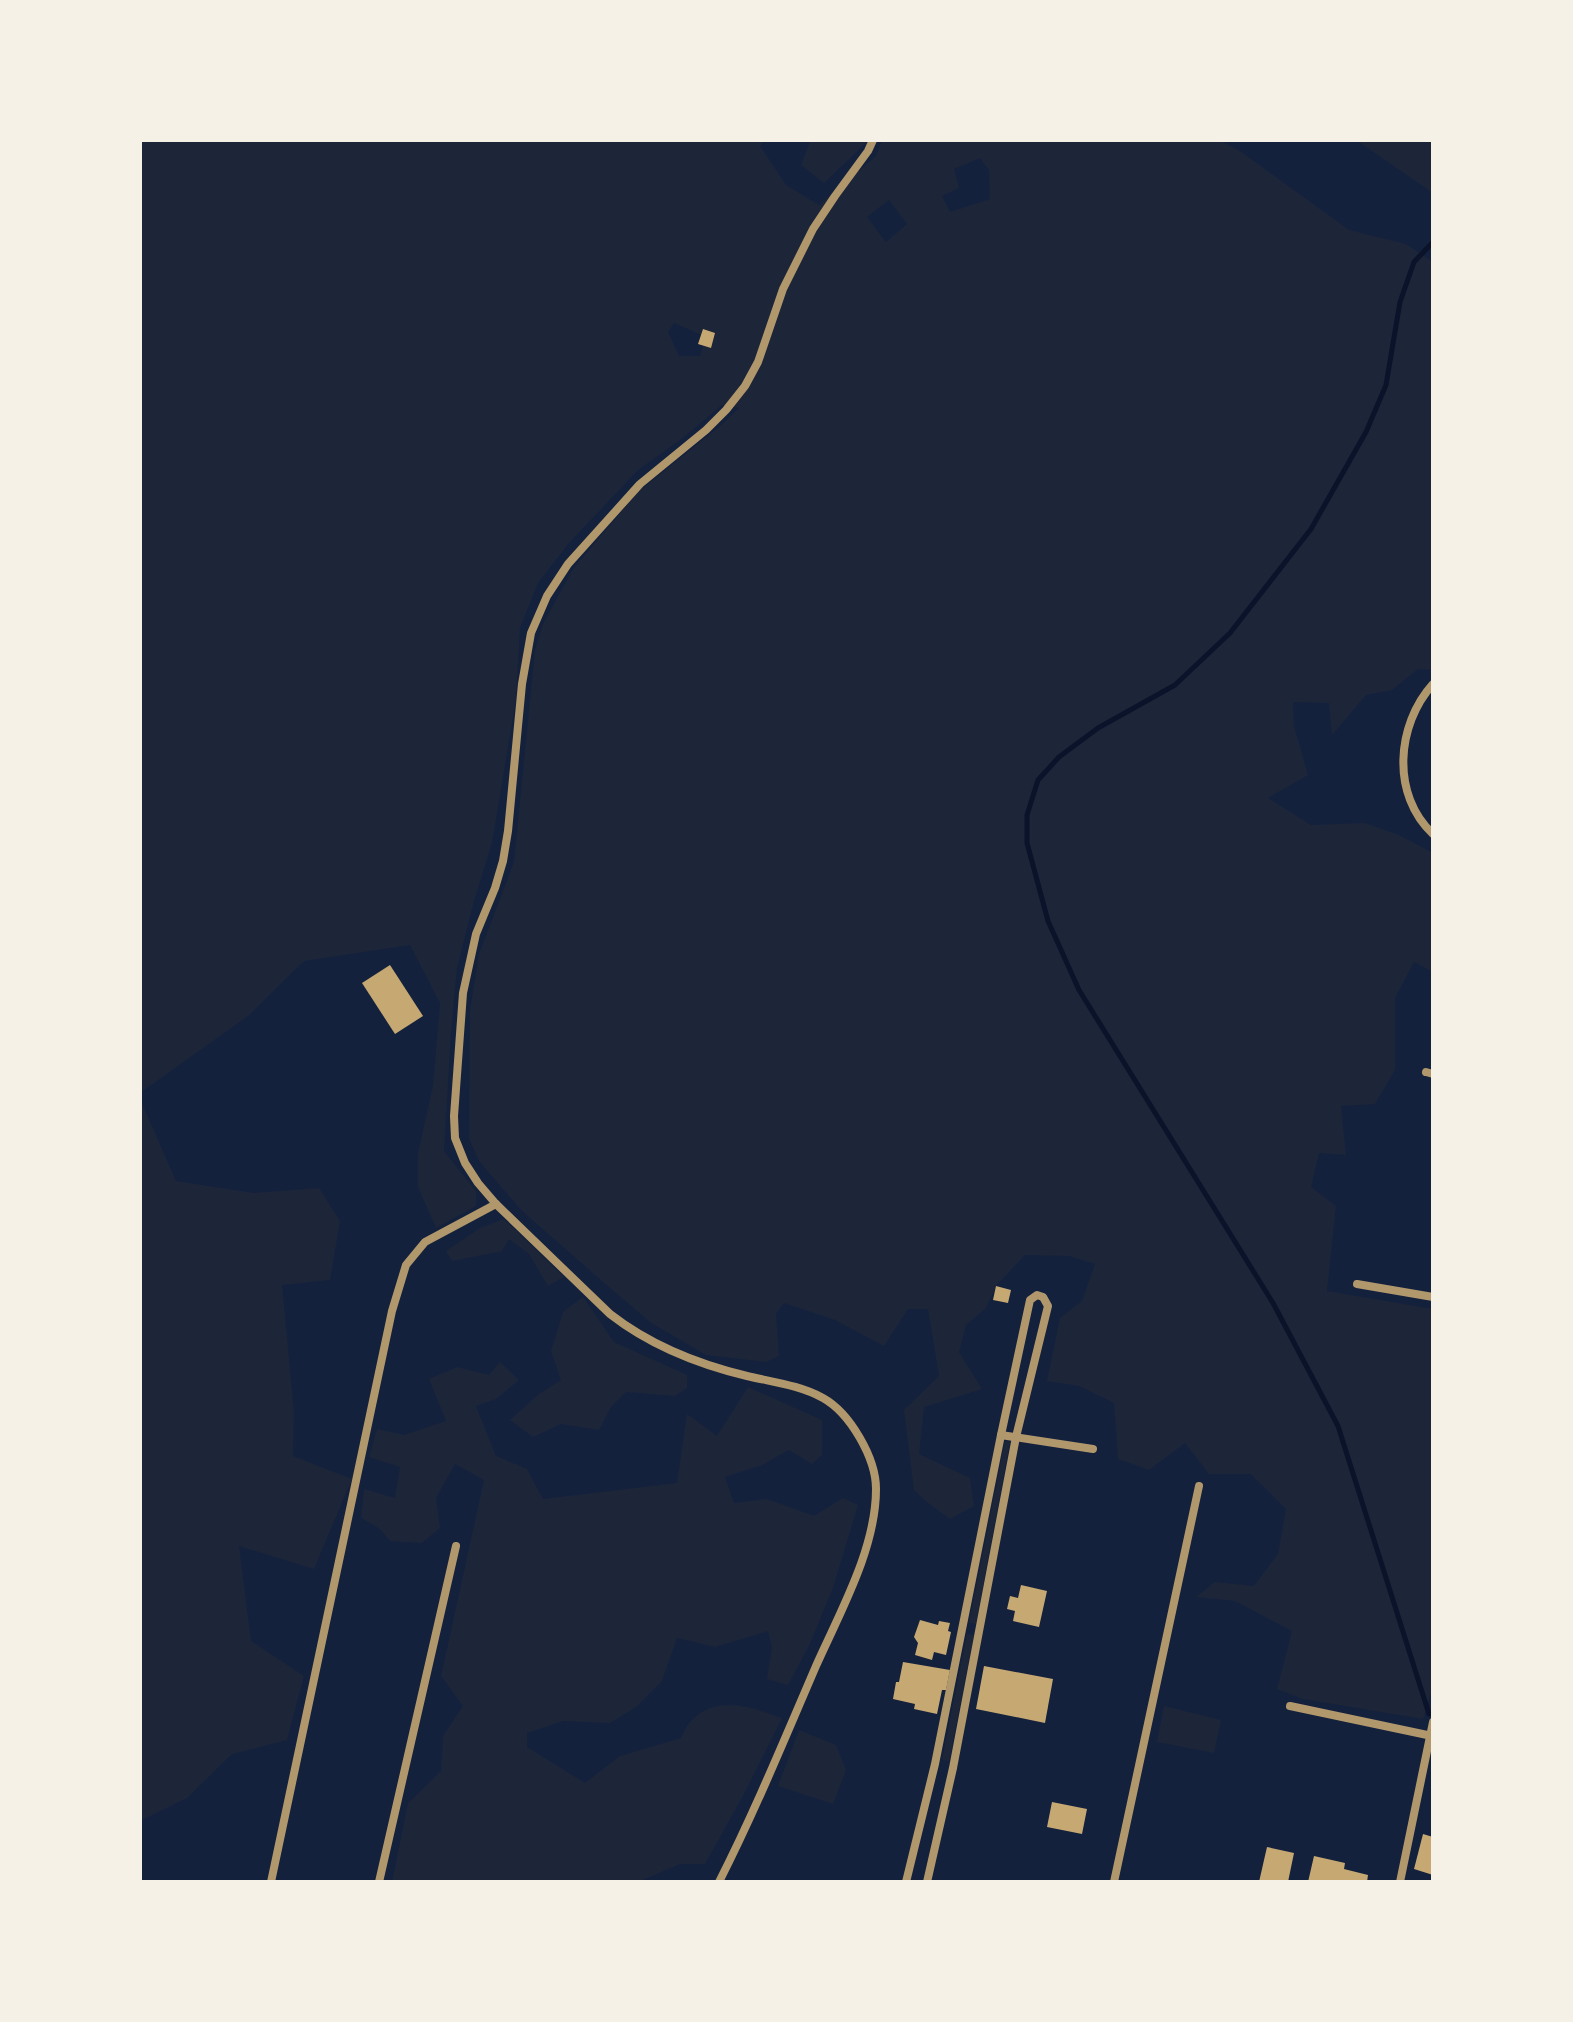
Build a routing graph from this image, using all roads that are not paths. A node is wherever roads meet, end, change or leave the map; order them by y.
1 (873, 140) edge
2 (1433, 684) edge
3 (1433, 834) edge
4 (496, 1204) junction
5 (1357, 1284) dead end
6 (1433, 1297) edge
7 (1001, 1435) junction
8 (1016, 1437) junction
9 (1093, 1449) dead end
10 (1199, 1486) dead end
11 (456, 1546) dead end
12 (963, 1627) junction
13 (980, 1631) junction
14 (1290, 1706) dead end
15 (1433, 1722) edge
16 (1432, 1736) edge
17 (935, 1764) junction
18 (953, 1768) junction
19 (271, 1882) edge
20 (379, 1882) edge
21 (719, 1882) edge
22 (906, 1882) edge
23 (927, 1882) edge
24 (1114, 1882) edge
25 (1400, 1882) edge

1 - 4 street
2 - 3 street
4 - 19 street
4 - 21 street
5 - 6 street
7 - 8 street
7 - 8 street
7 - 12 street
8 - 9 street
8 - 13 street
10 - 24 street
11 - 20 street
12 - 13 street
12 - 17 street
13 - 18 street
14 - 16 street
15 - 16 street
16 - 25 street
17 - 18 street
17 - 22 street
18 - 23 street

